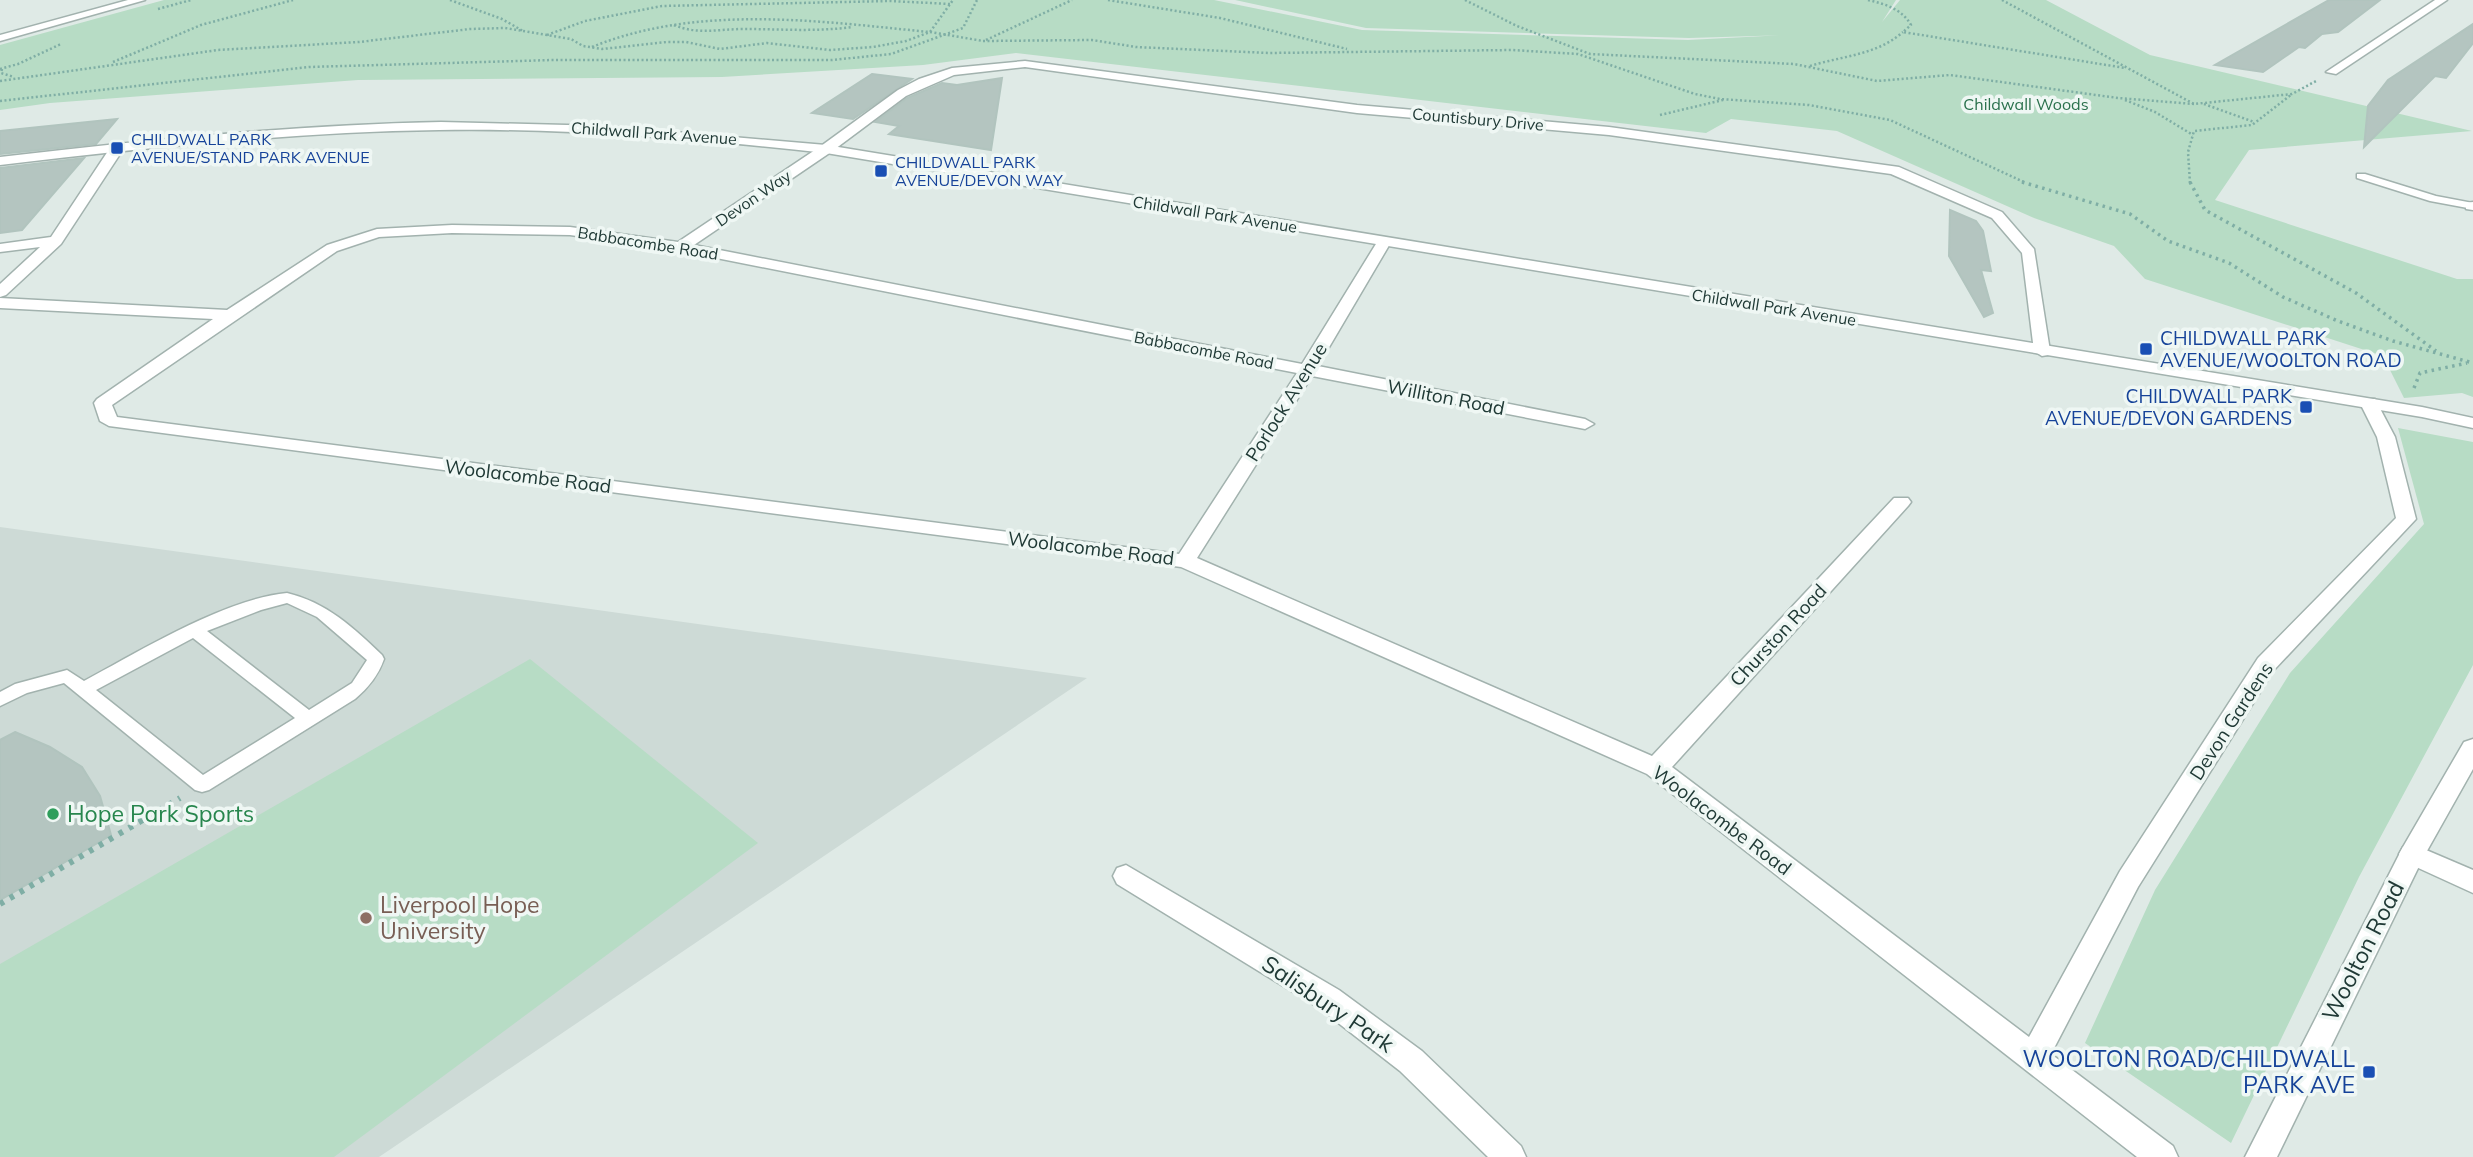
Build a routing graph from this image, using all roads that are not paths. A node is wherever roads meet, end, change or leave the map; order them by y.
1 (140, 0) edge
2 (2442, 0) edge
3 (0, 38) edge
4 (2332, 72) road end
5 (117, 148) junction
6 (826, 149) junction
7 (0, 161) edge
8 (2361, 176) dead end
9 (2472, 206) edge
10 (55, 241) junction
11 (1384, 242) junction
12 (681, 247) junction
13 (0, 248) edge
14 (0, 292) edge
15 (0, 303) edge
16 (230, 315) junction
17 (2042, 351) junction
18 (1307, 370) junction
19 (2369, 403) junction
20 (2417, 411) junction
21 (2473, 414) edge
22 (2473, 423) edge
23 (1585, 424) dead end
24 (1901, 502) dead end
25 (1185, 561) junction
26 (194, 630) junction
27 (83, 689) junction
28 (0, 700) edge
29 (308, 718) junction
30 (2473, 748) edge
31 (1656, 768) junction
32 (2412, 854) junction
33 (1126, 876) dead end
34 (2473, 882) edge
35 (2034, 1058) junction
36 (1510, 1157) edge
37 (2162, 1157) edge
38 (2261, 1157) edge

1 - 3 street
2 - 4 street
5 - 6 street, Childwall Park Avenue
5 - 7 street, Childwall Park Avenue
5 - 10 street
6 - 11 street, Childwall Park Avenue
6 - 12 street, Devon Way
6 - 17 street, Countisbury Drive
8 - 9 lane
10 - 13 street
10 - 14 street
11 - 17 street, Childwall Park Avenue
11 - 18 street, Porlock Avenue
12 - 16 street, Babbacombe Road
12 - 18 street, Babbacombe Road
15 - 16 street
16 - 25 street, Woolacombe Road
17 - 19 street, Childwall Park Avenue
18 - 23 street, Williton Road
18 - 25 street, Porlock Avenue
19 - 20 street, Childwall Park Avenue
19 - 35 street, Devon Gardens
20 - 21 street, Childwall Park Avenue
20 - 22 street, Childwall Park Avenue
24 - 31 street, Churston Road
25 - 31 street, Woolacombe Road
26 - 27 lane
26 - 29 lane
26 - 29 lane
27 - 28 lane
27 - 29 lane
30 - 32 street, Woolton Road
31 - 35 street, Woolacombe Road
32 - 34 street
32 - 38 street, Woolton Road
33 - 36 street, Salisbury Park
35 - 37 street, Woolacombe Road

